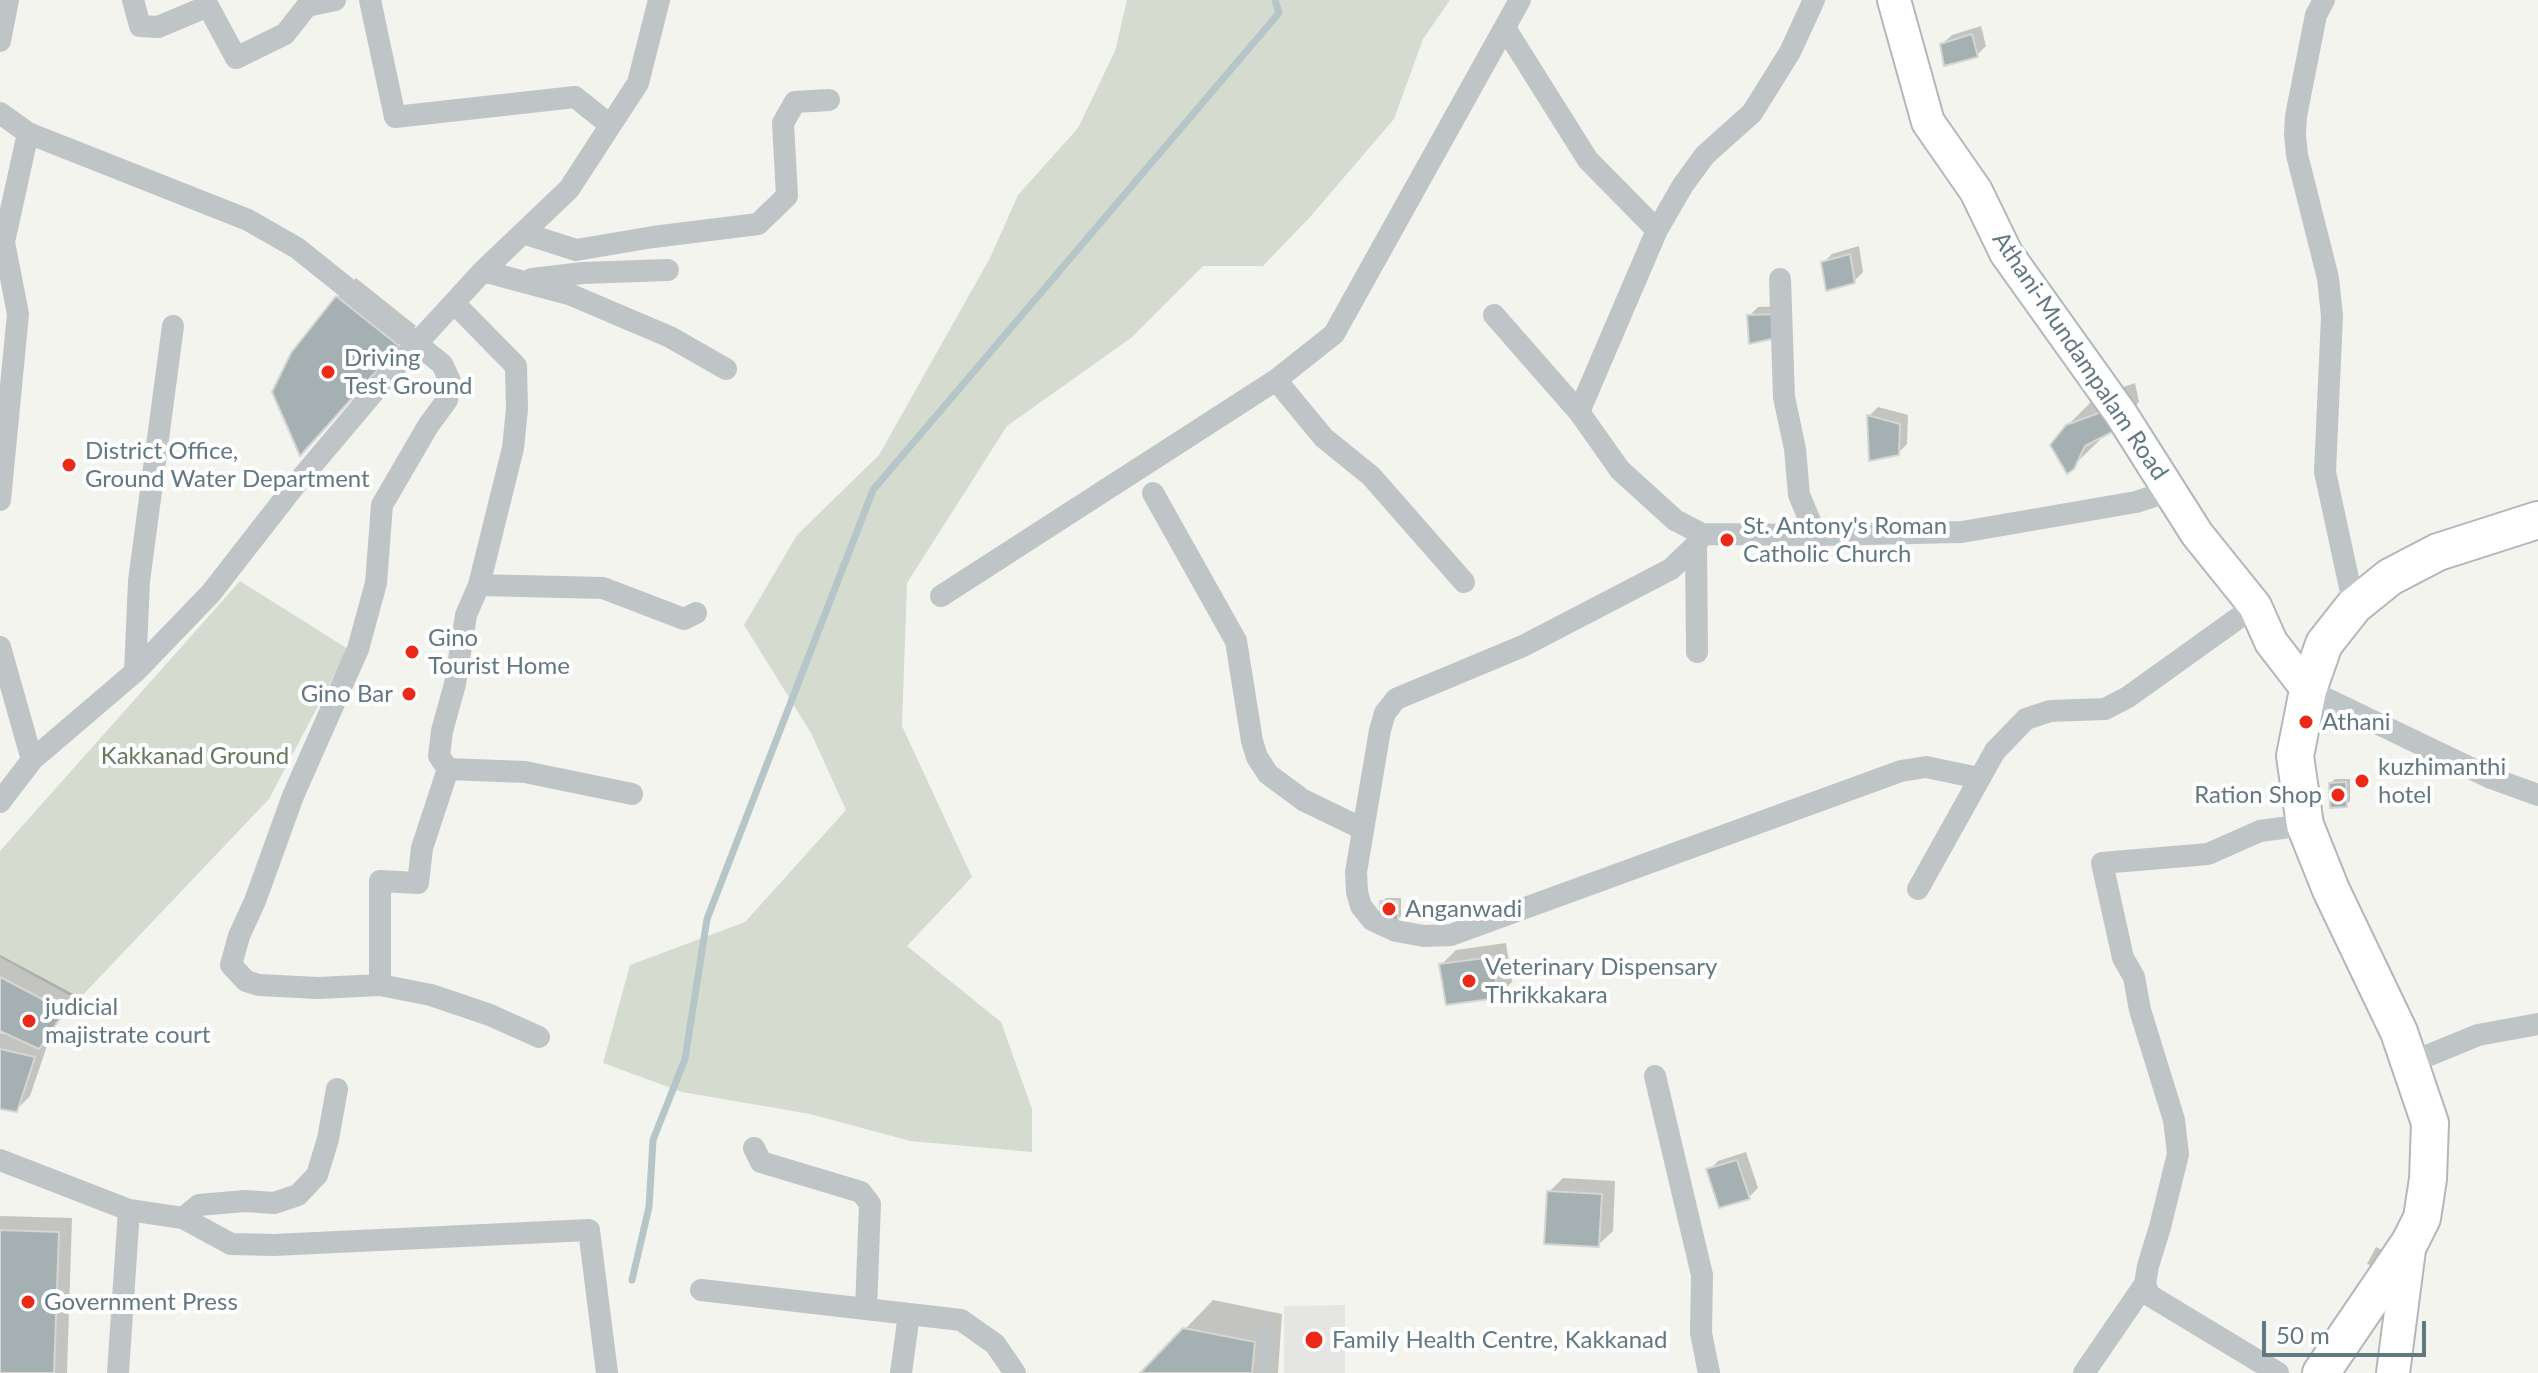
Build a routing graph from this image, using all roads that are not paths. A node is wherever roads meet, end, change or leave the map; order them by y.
1 (8, 0) edge
2 (133, 0) edge
3 (335, 0) edge
4 (348, 0) edge
5 (659, 0) edge
6 (1520, 0) edge
7 (1814, 0) edge
8 (2324, 0) edge
9 (1898, 1) edge
10 (372, 7) edge
11 (1505, 28) junction
12 (0, 41) edge
13 (829, 100) dead end
14 (0, 113) edge
15 (610, 125) junction
16 (28, 133) junction
17 (1657, 230) junction
18 (523, 233) junction
19 (668, 270) dead end
20 (483, 271) junction
21 (1780, 279) dead end
22 (519, 280) junction
23 (454, 303) junction
24 (1494, 315) dead end
25 (173, 326) dead end
26 (416, 344) junction
27 (726, 369) dead end
28 (1276, 380) junction
29 (1579, 412) junction
30 (2170, 491) junction
31 (1153, 493) dead end
32 (0, 500) edge
33 (2538, 520) edge
34 (1816, 535) junction
35 (1699, 540) junction
36 (1464, 582) dead end
37 (479, 585) junction
38 (941, 596) dead end
39 (2255, 606) junction
40 (2354, 606) junction
41 (696, 613) dead end
42 (0, 647) edge
43 (1697, 652) dead end
44 (135, 672) junction
45 (2308, 690) junction
46 (32, 760) junction
47 (448, 769) junction
48 (1979, 778) junction
49 (632, 794) dead end
50 (2538, 795) edge
51 (0, 802) edge
52 (2305, 825) junction
53 (1363, 829) junction
54 (1918, 889) dead end
55 (380, 985) junction
56 (2538, 1024) edge
57 (539, 1037) dead end
58 (2410, 1063) junction
59 (1655, 1076) dead end
60 (337, 1089) dead end
61 (754, 1148) dead end
62 (0, 1160) edge
63 (129, 1210) junction
64 (183, 1218) junction
65 (2410, 1242) junction
66 (2145, 1284) junction
67 (701, 1290) dead end
68 (866, 1309) junction
69 (909, 1314) junction
70 (1266, 1323) dead end
71 (118, 1373) edge
72 (607, 1373) edge
73 (901, 1373) edge
74 (1015, 1373) edge
75 (1263, 1373) edge
76 (1709, 1373) edge
77 (2084, 1373) edge
78 (2278, 1373) edge
79 (2321, 1373) edge
80 (2393, 1373) edge

1 - 12 street
2 - 3 street
4 - 10 street
5 - 15 street
6 - 11 street
7 - 17 street
8 - 40 street
9 - 30 street, Athani-Mundampalam Road
10 - 15 street
11 - 17 street
11 - 28 street
13 - 18 street
14 - 16 street
15 - 18 street
16 - 26 street
16 - 32 street
17 - 29 street
18 - 20 street
19 - 22 street
20 - 22 street
20 - 23 street
21 - 34 street
22 - 27 street
23 - 26 street
23 - 37 street
24 - 29 street
25 - 44 street
26 - 44 street
26 - 55 street
28 - 36 street
28 - 38 street
29 - 35 street
30 - 34 street
30 - 39 street, Athani-Mundampalam Road
31 - 53 street
33 - 40 main road
34 - 35 street
35 - 43 street
35 - 53 street
37 - 41 street
37 - 47 street
39 - 45 street, Athani-Mundampalam Road
39 - 48 street
40 - 45 main road
42 - 46 street
44 - 46 street
45 - 50 street
45 - 52 main road
46 - 51 street
47 - 49 street
47 - 55 street
48 - 53 street
48 - 54 street
52 - 58 main road
52 - 66 street
55 - 57 street
56 - 58 street
58 - 65 main road
59 - 76 street
60 - 64 street
61 - 68 street
62 - 63 street
63 - 64 street
63 - 71 street
64 - 72 street
65 - 79 main road
65 - 80 street
66 - 77 street
66 - 78 street
67 - 68 street
68 - 69 street
69 - 73 street
69 - 74 street
70 - 75 lane

